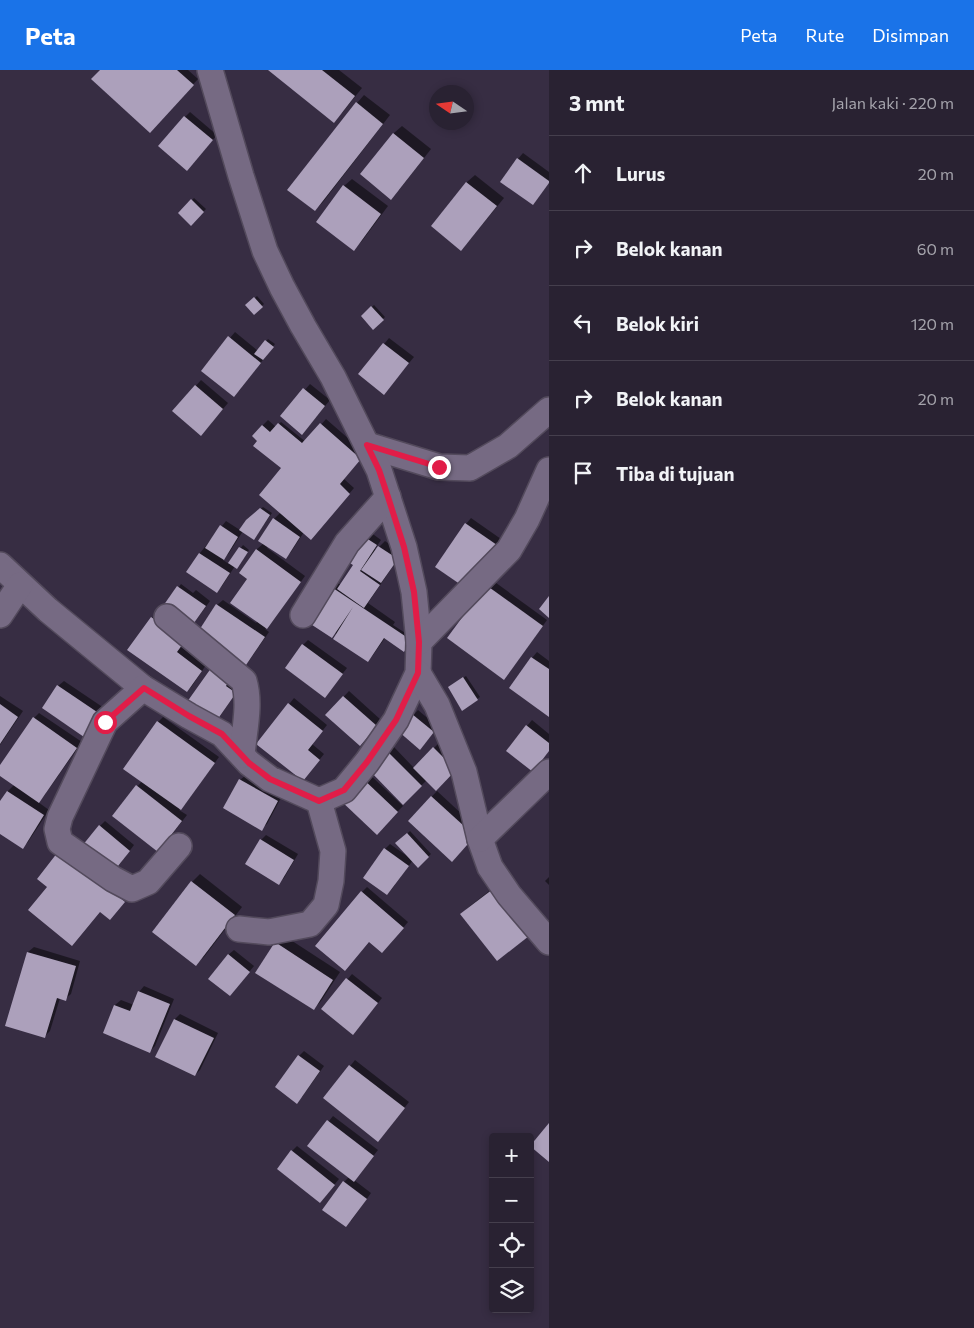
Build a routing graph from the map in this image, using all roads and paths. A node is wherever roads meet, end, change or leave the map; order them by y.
1 (210, 70) edge
2 (549, 410) edge
3 (367, 445) junction
4 (549, 470) edge
5 (388, 497) junction
6 (0, 565) edge
7 (20, 585) junction
8 (0, 615) edge
9 (303, 615) dead end
10 (167, 617) dead end
11 (419, 642) junction
12 (418, 673) junction
13 (144, 688) junction
14 (242, 756) junction
15 (549, 772) edge
16 (319, 801) junction
17 (480, 839) junction
18 (179, 846) dead end
19 (239, 929) dead end
20 (549, 942) edge

1 - 3 street
2 - 3 street
3 - 5 street
4 - 11 street
5 - 9 street
5 - 11 street
6 - 7 street
7 - 8 street
7 - 13 street
10 - 14 street
11 - 12 street
12 - 16 street
12 - 17 street
13 - 14 street
13 - 18 street
14 - 16 street
15 - 17 street
16 - 19 street
17 - 20 street

